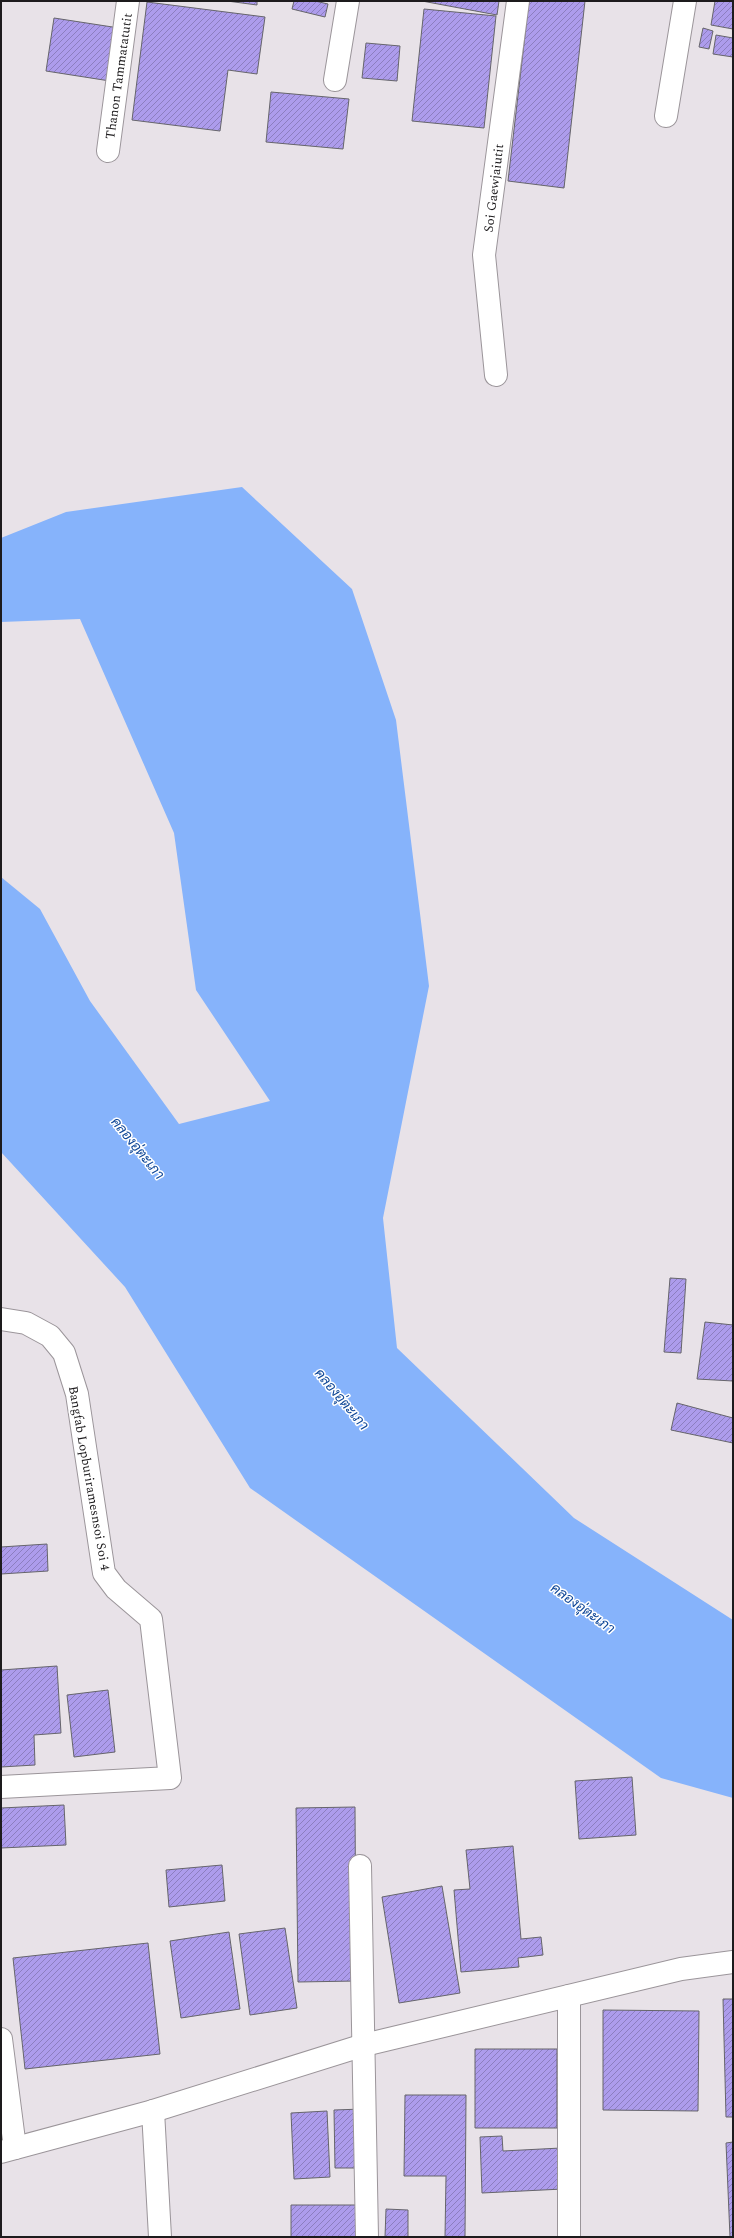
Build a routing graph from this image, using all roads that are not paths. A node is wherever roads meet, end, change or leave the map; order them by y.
1 (128, 1) edge
2 (348, 1) edge
3 (518, 1) edge
4 (685, 1) edge
5 (335, 80) dead end
6 (666, 116) dead end
7 (108, 151) dead end
8 (496, 375) dead end
9 (1, 1319) edge
10 (1, 1787) edge
11 (360, 1866) dead end
12 (733, 1962) edge
13 (569, 1996) junction
14 (1, 2039) edge
15 (364, 2045) junction
16 (153, 2111) junction
17 (8, 2150) edge
18 (160, 2237) edge
19 (367, 2237) edge
20 (568, 2237) edge

1 - 7 street, Thanon Tammatatutit
2 - 5 street
3 - 8 street, Soi Gaewjaiutit
4 - 6 street
9 - 10 street, Bangfab Lopburiramesnsoi Soi 4
11 - 15 street
12 - 13 street
13 - 15 street
13 - 20 street
14 - 17 street
15 - 16 street
15 - 19 street
16 - 17 street
16 - 18 street

